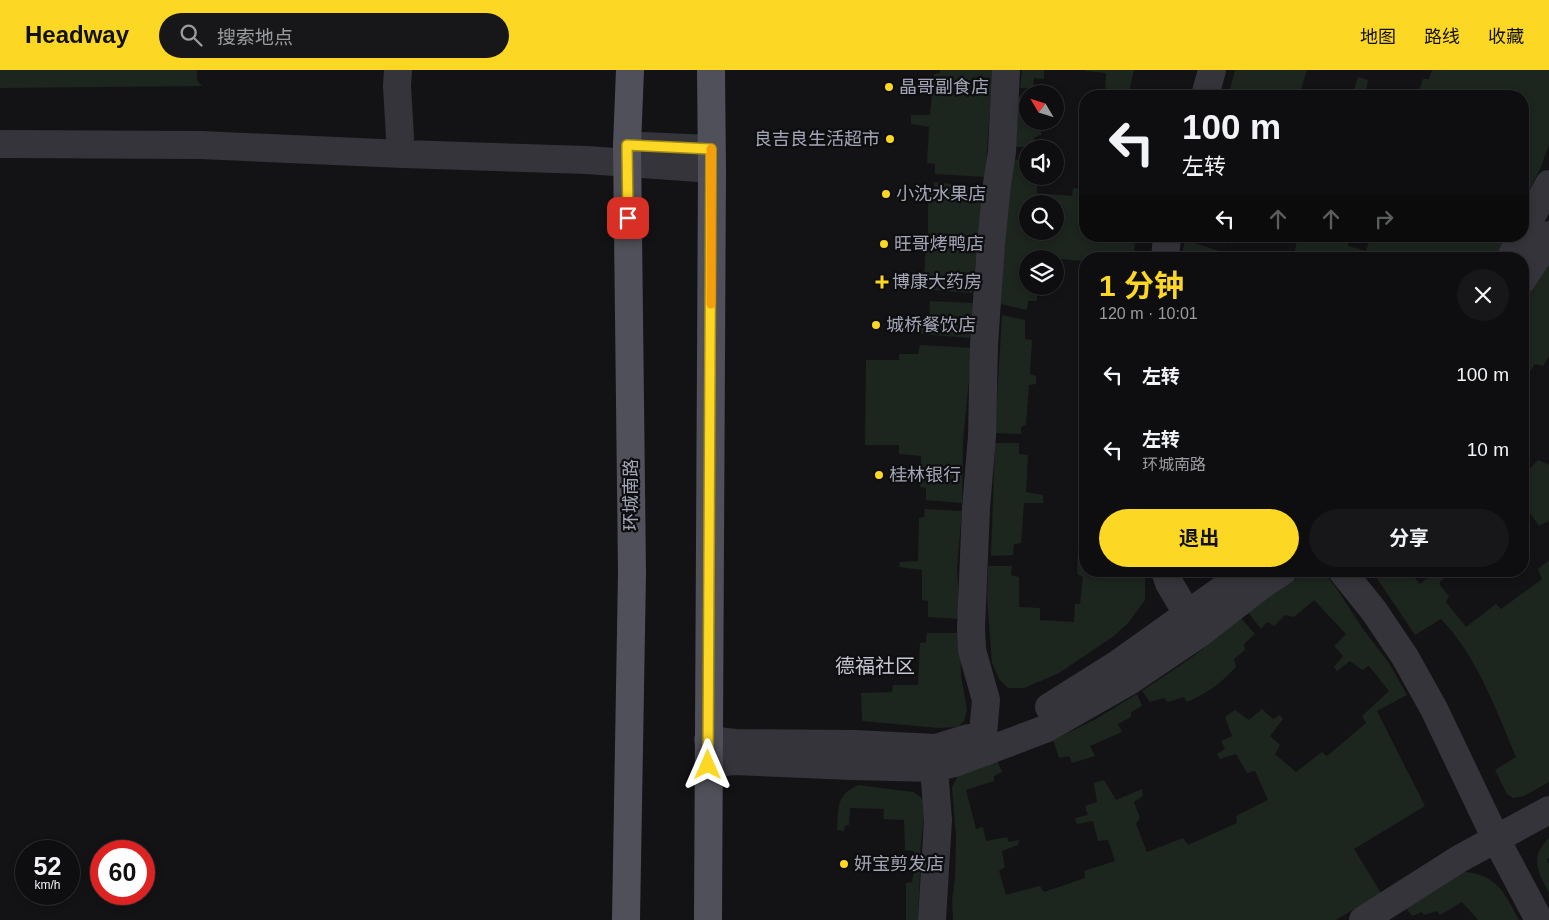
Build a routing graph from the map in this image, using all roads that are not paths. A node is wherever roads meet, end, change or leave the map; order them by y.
1 (398, 70) edge
2 (630, 70) edge
3 (711, 70) edge
4 (1006, 70) edge
5 (1212, 70) edge
6 (1206, 90) edge
7 (0, 127) edge
8 (400, 137) junction
9 (0, 144) edge
10 (627, 154) junction
11 (711, 159) junction
12 (1549, 184) edge
13 (1529, 222) edge
14 (1549, 236) edge
15 (1529, 270) edge
16 (1168, 577) edge
17 (1242, 577) edge
18 (1274, 577) edge
19 (1347, 577) edge
20 (1193, 624) junction
21 (984, 743) junction
22 (708, 753) junction
23 (935, 758) junction
24 (1549, 810) edge
25 (1496, 839) junction
26 (626, 920) edge
27 (708, 920) edge
28 (932, 920) edge
29 (1363, 920) edge
30 (1539, 920) edge

1 - 8 street
2 - 10 main road, 环城南路
3 - 11 main road
4 - 21 street
5 - 6 street
7 - 8 street
8 - 10 street
9 - 10 street
10 - 11 street
10 - 26 main road, 环城南路
11 - 22 main road
12 - 13 street
14 - 15 street
16 - 20 street
17 - 20 street
18 - 20 street
19 - 25 street
20 - 21 street
21 - 23 street
22 - 23 street
22 - 27 main road
23 - 28 street
24 - 25 street
25 - 29 street
25 - 30 street

